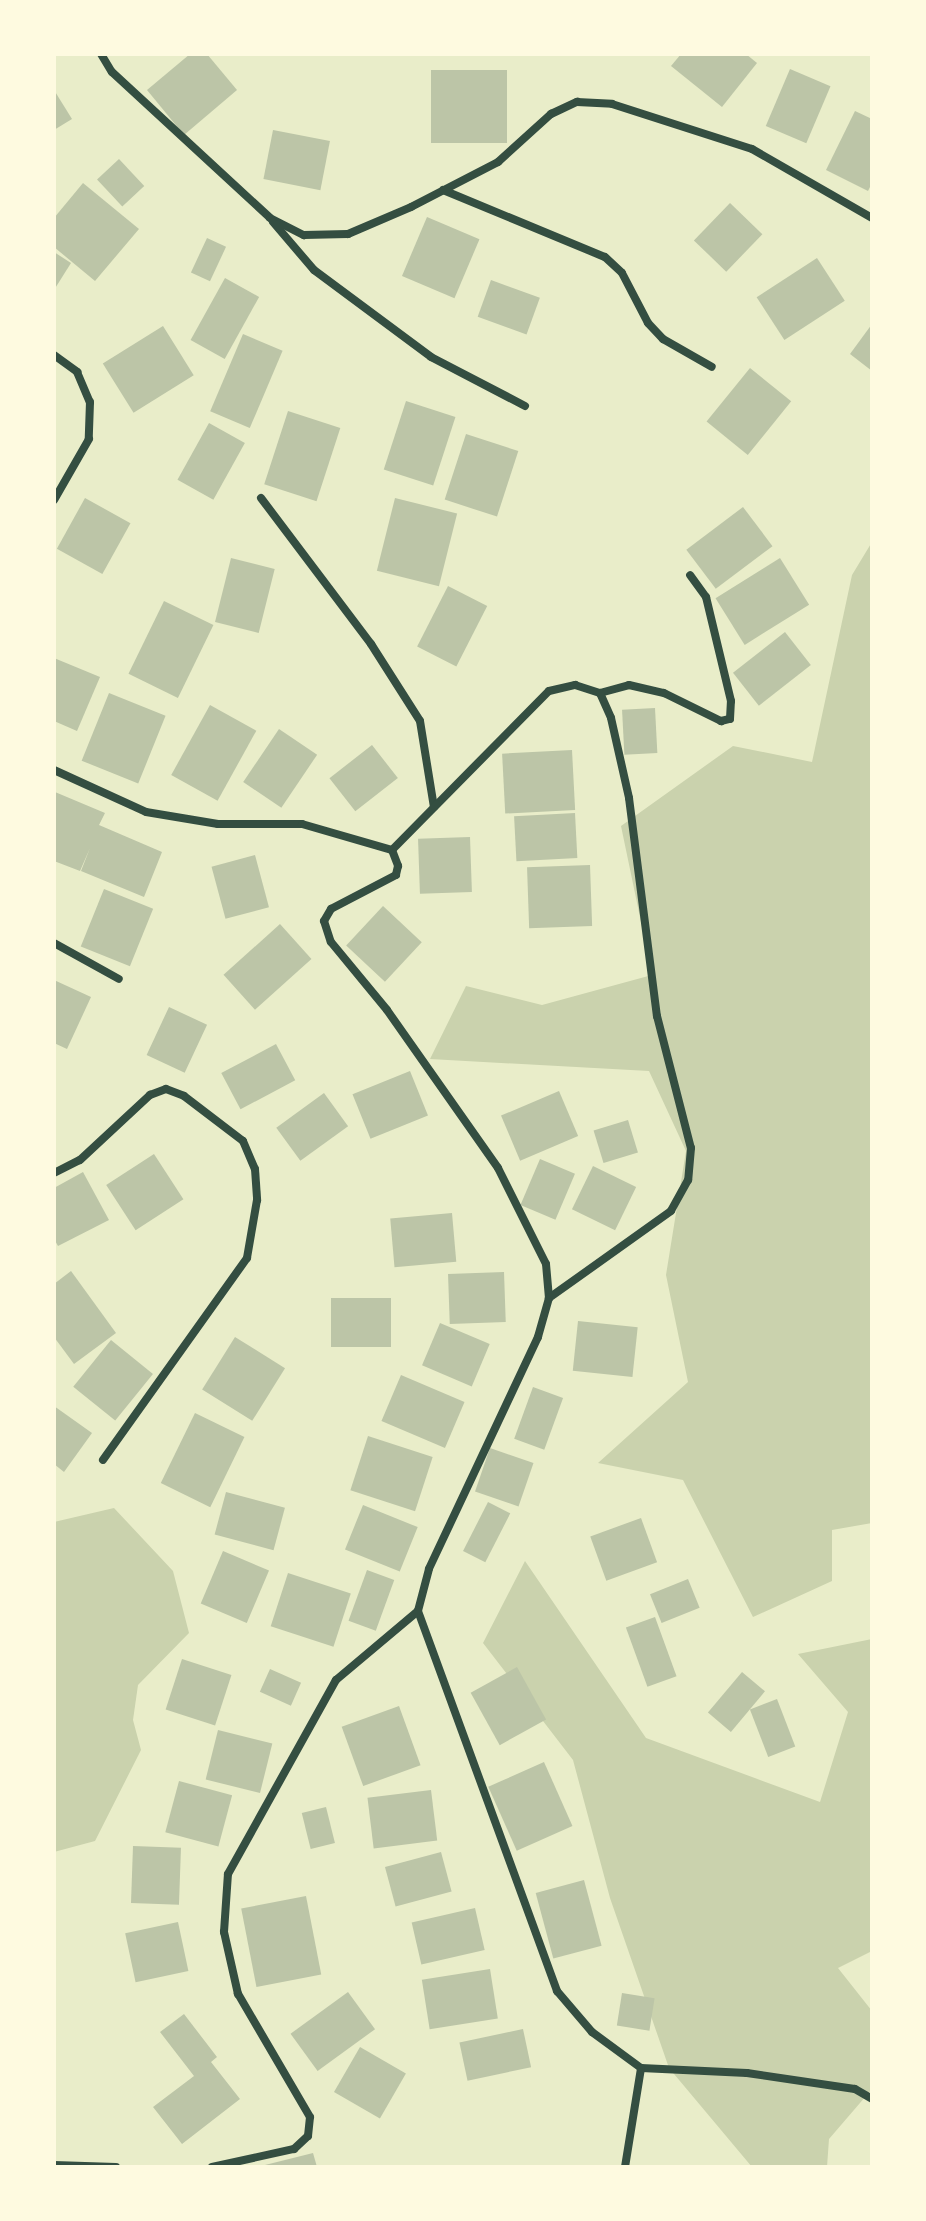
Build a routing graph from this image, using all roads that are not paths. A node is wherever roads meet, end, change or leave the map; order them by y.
1 (101, 54) edge
2 (443, 190) junction
3 (270, 218) junction
4 (872, 218) edge
5 (54, 355) edge
6 (712, 367) dead end
7 (525, 406) dead end
8 (261, 498) dead end
9 (54, 500) edge
10 (690, 575) dead end
11 (600, 693) junction
12 (54, 770) edge
13 (434, 807) junction
14 (392, 850) junction
15 (54, 943) edge
16 (119, 979) dead end
17 (54, 1173) edge
18 (549, 1298) junction
19 (103, 1460) dead end
20 (418, 1611) junction
21 (641, 2068) junction
22 (872, 2099) edge
23 (54, 2165) edge
24 (116, 2167) edge
25 (212, 2167) edge
26 (625, 2167) edge

1 - 3 street
2 - 3 street
2 - 4 street
2 - 6 street
3 - 7 street
5 - 9 street
8 - 13 street
10 - 11 street
11 - 13 street
11 - 18 street
12 - 14 street
13 - 14 street
14 - 18 street
15 - 16 street
17 - 19 street
18 - 20 street
20 - 21 street
20 - 25 street
21 - 22 street
21 - 26 street
23 - 24 street

